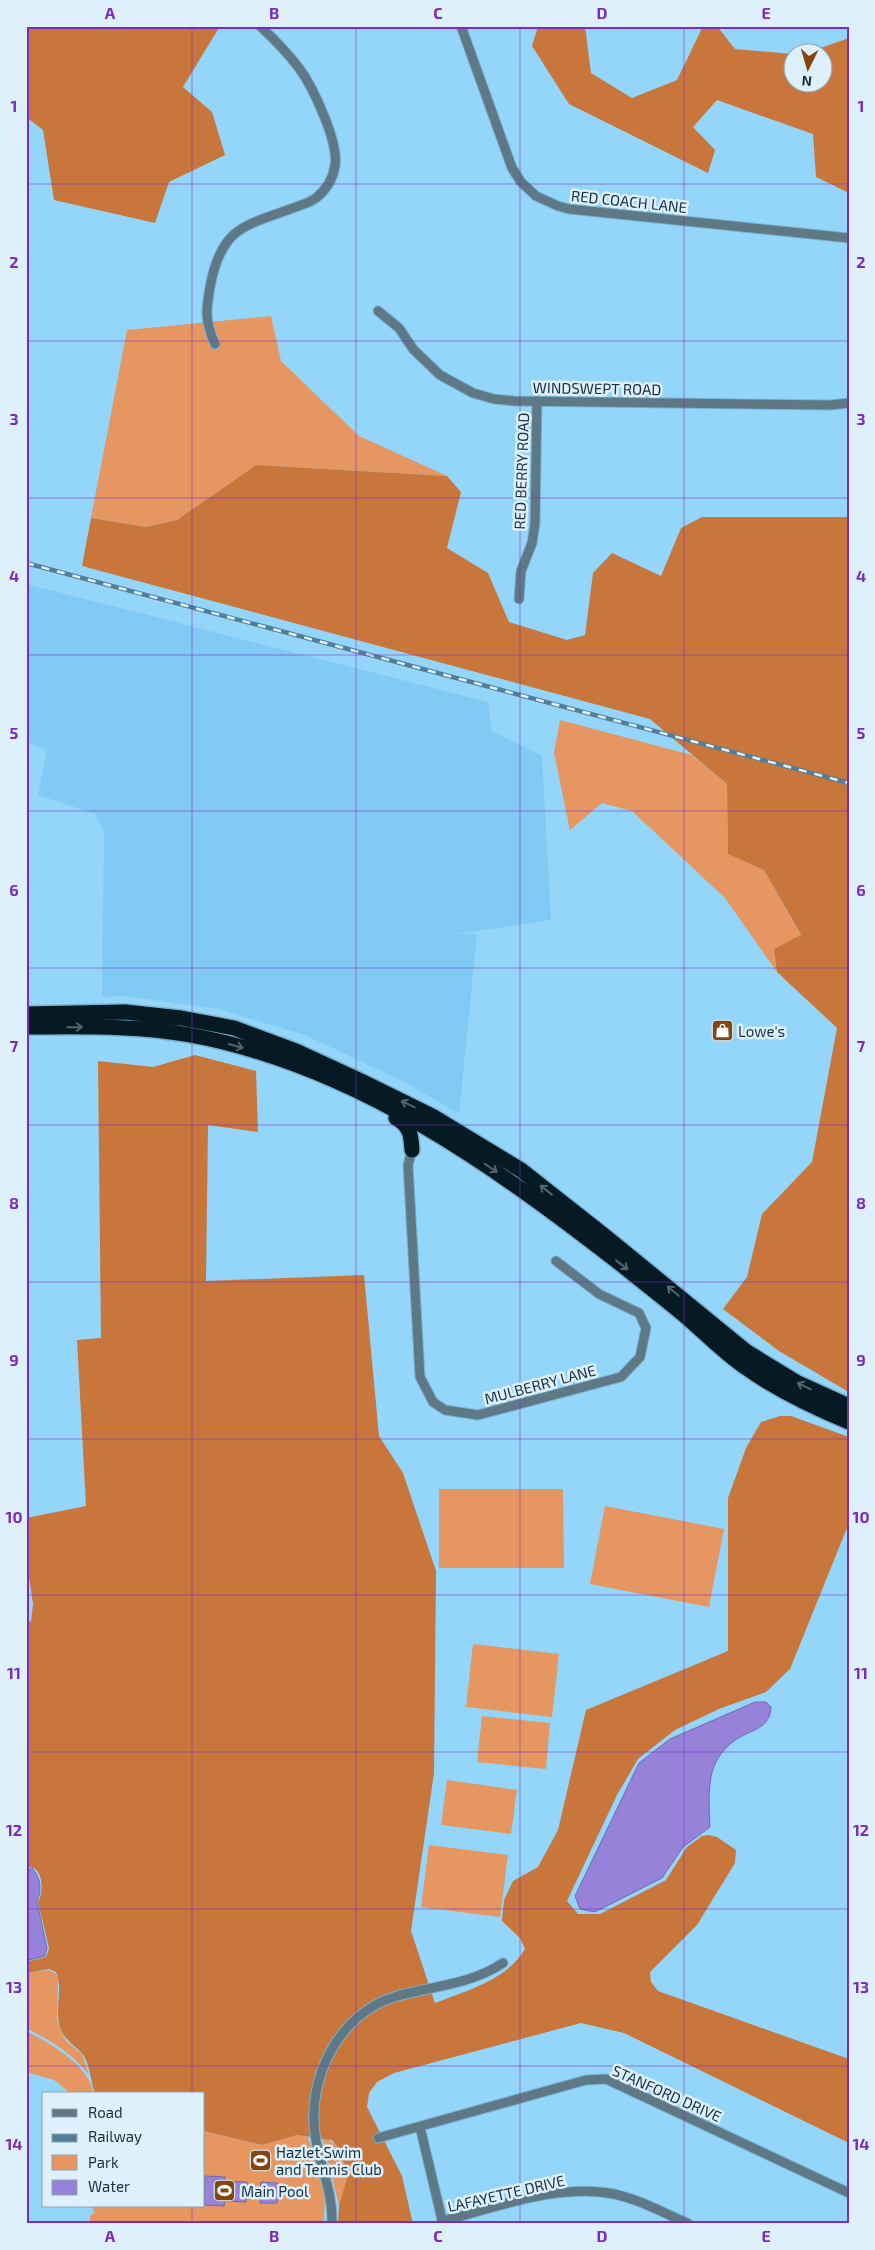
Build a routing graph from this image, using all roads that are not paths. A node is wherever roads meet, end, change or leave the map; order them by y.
1 (260, 26) edge
2 (461, 26) edge
3 (849, 238) edge
4 (378, 311) dead end
5 (215, 344) dead end
6 (537, 401) junction
7 (849, 403) edge
8 (519, 599) dead end
9 (26, 1014) edge
10 (26, 1028) edge
11 (370, 1096) junction
12 (412, 1150) junction
13 (466, 1151) junction
14 (556, 1261) dead end
15 (849, 1406) edge
16 (849, 1422) edge
17 (503, 1963) dead end
18 (420, 2127) junction
19 (378, 2138) dead end
20 (849, 2193) edge
21 (443, 2222) edge
22 (332, 2224) edge
23 (689, 2224) edge

1 - 5 street
2 - 3 street, RED COACH LANE
4 - 6 street, WINDSWEPT ROAD
6 - 7 street, WINDSWEPT ROAD
6 - 8 street, RED BERRY ROAD
15 -> 9 highway
10 -> 11 highway
11 - 12 highway
11 - 13 highway
12 - 13 highway
12 - 14 street, MULBERRY LANE
13 -> 16 highway
17 - 22 street
18 - 19 street, STANFORD DRIVE
18 - 20 street, STANFORD DRIVE
18 - 21 street
21 - 23 street, LAFAYETTE DRIVE

